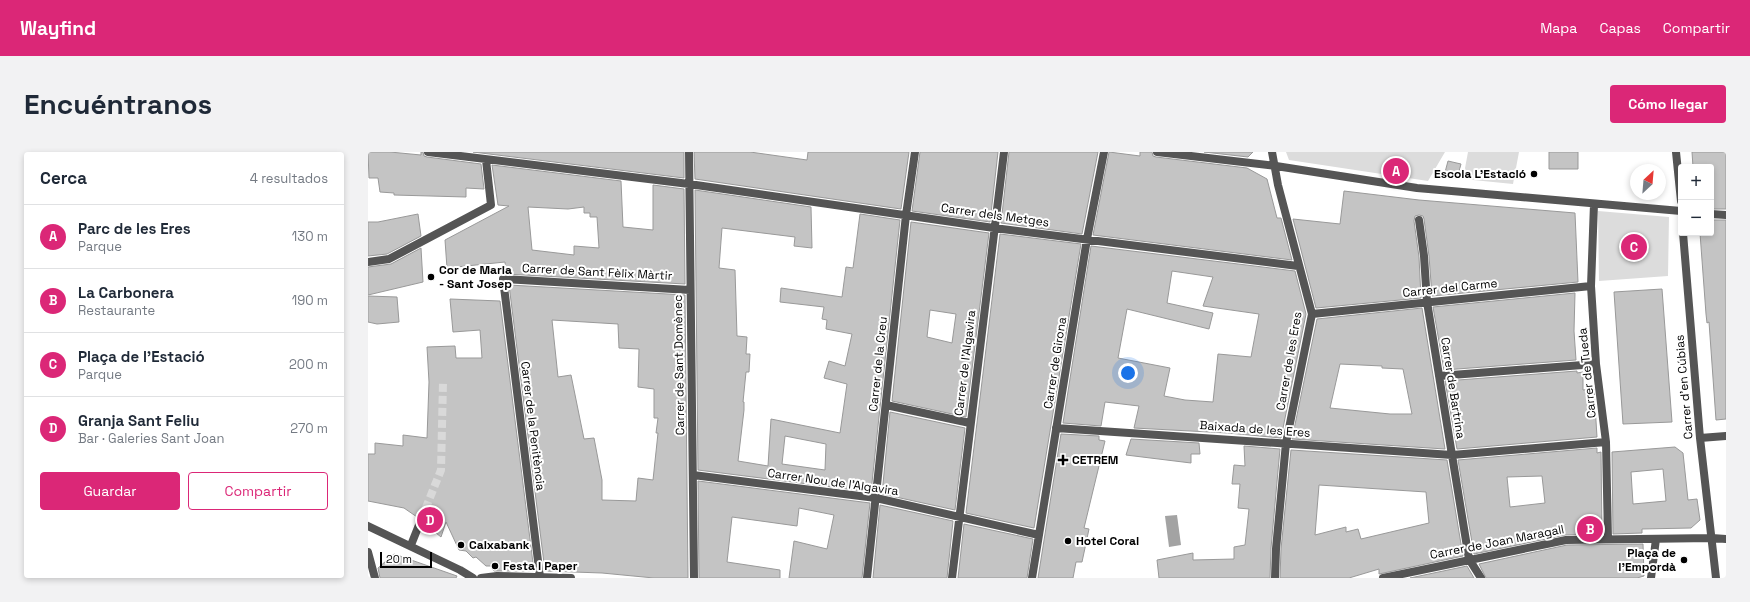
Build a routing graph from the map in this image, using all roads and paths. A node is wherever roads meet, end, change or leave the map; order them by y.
1 (428, 152) edge
2 (688, 152) edge
3 (915, 152) edge
4 (1004, 152) edge
5 (1104, 152) edge
6 (1157, 152) edge
7 (1272, 152) edge
8 (1676, 152) edge
9 (486, 160) junction
10 (1276, 166) junction
11 (689, 184) junction
12 (1681, 200) edge
13 (1594, 204) junction
14 (1678, 212) edge
15 (1714, 214) edge
16 (906, 215) junction
17 (1726, 215) edge
18 (1419, 220) dead end
19 (994, 228) junction
20 (1684, 236) edge
21 (1087, 239) junction
22 (368, 262) edge
23 (1298, 266) junction
24 (503, 279) joint
25 (1591, 286) junction
26 (690, 290) junction
27 (1427, 302) junction
28 (1312, 314) junction
29 (1596, 364) junction
30 (1439, 376) junction
31 (886, 405) junction
32 (970, 424) junction
33 (1056, 428) junction
34 (1726, 436) edge
35 (1700, 438) junction
36 (1606, 442) junction
37 (1286, 443) junction
38 (1452, 455) junction
39 (693, 475) junction
40 (876, 498) junction
41 (959, 516) junction
42 (420, 520) tunnel mouth
43 (368, 526) edge
44 (1039, 535) junction
45 (1712, 538) junction
46 (1608, 539) junction
47 (1656, 539) junction
48 (1726, 539) edge
49 (410, 545) junction
50 (368, 552) edge
51 (1469, 559) junction
52 (540, 577) edge
53 (375, 578) edge
54 (473, 578) edge
55 (481, 578) edge
56 (571, 578) edge
57 (694, 578) edge
58 (867, 578) edge
59 (952, 578) edge
60 (1032, 578) edge
61 (1275, 578) edge
62 (1383, 578) edge
63 (1480, 578) edge
64 (1651, 578) edge
65 (1716, 578) edge

1 - 9 street, Carrer dels Metges
2 - 11 street, Carrer de Sant Domènec
3 - 16 street, Carrer de la Creu
4 - 19 street, Carrer de l'Algavira
5 - 21 street, Carrer de Girona
6 - 10 street
7 - 10 street, Carrer de les Eres
8 - 12 street
9 - 11 street, Carrer dels Metges
9 - 22 street
10 - 13 street
10 - 23 street, Carrer de les Eres
11 - 16 street, Carrer dels Metges
11 - 26 street, Carrer de Sant Domènec
13 - 14 street
13 - 25 street, Carrer de Tueda
15 - 17 street
16 - 19 street, Carrer dels Metges
16 - 31 street, Carrer de la Creu
18 - 27 street, Carrer de Bartrina
19 - 21 street, Carrer dels Metges
19 - 32 street, Carrer de l'Algavira
20 - 35 street, Carrer d'en Cúbias
21 - 23 street, Carrer dels Metges
21 - 33 street, Carrer de Girona
23 - 28 street, Carrer de les Eres
24 - 26 street, Carrer de Sant Fèlix Màrtir
24 - 52 street, Carrer de la Penitència
25 - 27 street, Carrer del Carme
25 - 29 street, Carrer de Tueda
26 - 39 street, Carrer de Sant Domènec
27 - 28 street, Carrer del Carme
27 - 30 street, Carrer de Bartrina
28 - 37 street, Carrer de les Eres
29 - 30 street
29 - 36 street, Carrer de Tueda
30 - 38 street, Carrer de Bartrina
31 - 32 street
31 - 40 street, Carrer de la Creu
32 - 41 street, Carrer de l'Algavira
33 - 37 street, Baixada de les Eres
33 - 44 street, Carrer de Girona
34 - 35 street
35 - 45 street, Carrer d'en Cúbias
36 - 38 street, Baixada de les Eres
36 - 46 street, Carrer de Tueda
37 - 38 street, Baixada de les Eres
37 - 61 street, Carrer de les Eres
38 - 51 street, Carrer de Bartrina
39 - 40 street, Carrer Nou de l'Algavira
39 - 57 street, Carrer de Sant Domènec
40 - 41 street, Carrer Nou de l'Algavira
40 - 58 street, Carrer de la Creu
41 - 44 street, Carrer Nou de l'Algavira
41 - 59 street, Carrer de l'Algavira
42 - 49 street
43 - 49 street
44 - 60 street, Carrer de Girona
45 - 47 street, Carrer de Joan Maragall
45 - 48 street, Carrer de Joan Maragall
45 - 65 street, Carrer d'en Cúbias
46 - 47 street, Carrer de Joan Maragall
46 - 51 street, Carrer de Joan Maragall
47 - 64 street
49 - 54 street
50 - 53 street
51 - 62 street, Carrer de Joan Maragall
51 - 63 street
52 - 55 street
52 - 56 street

